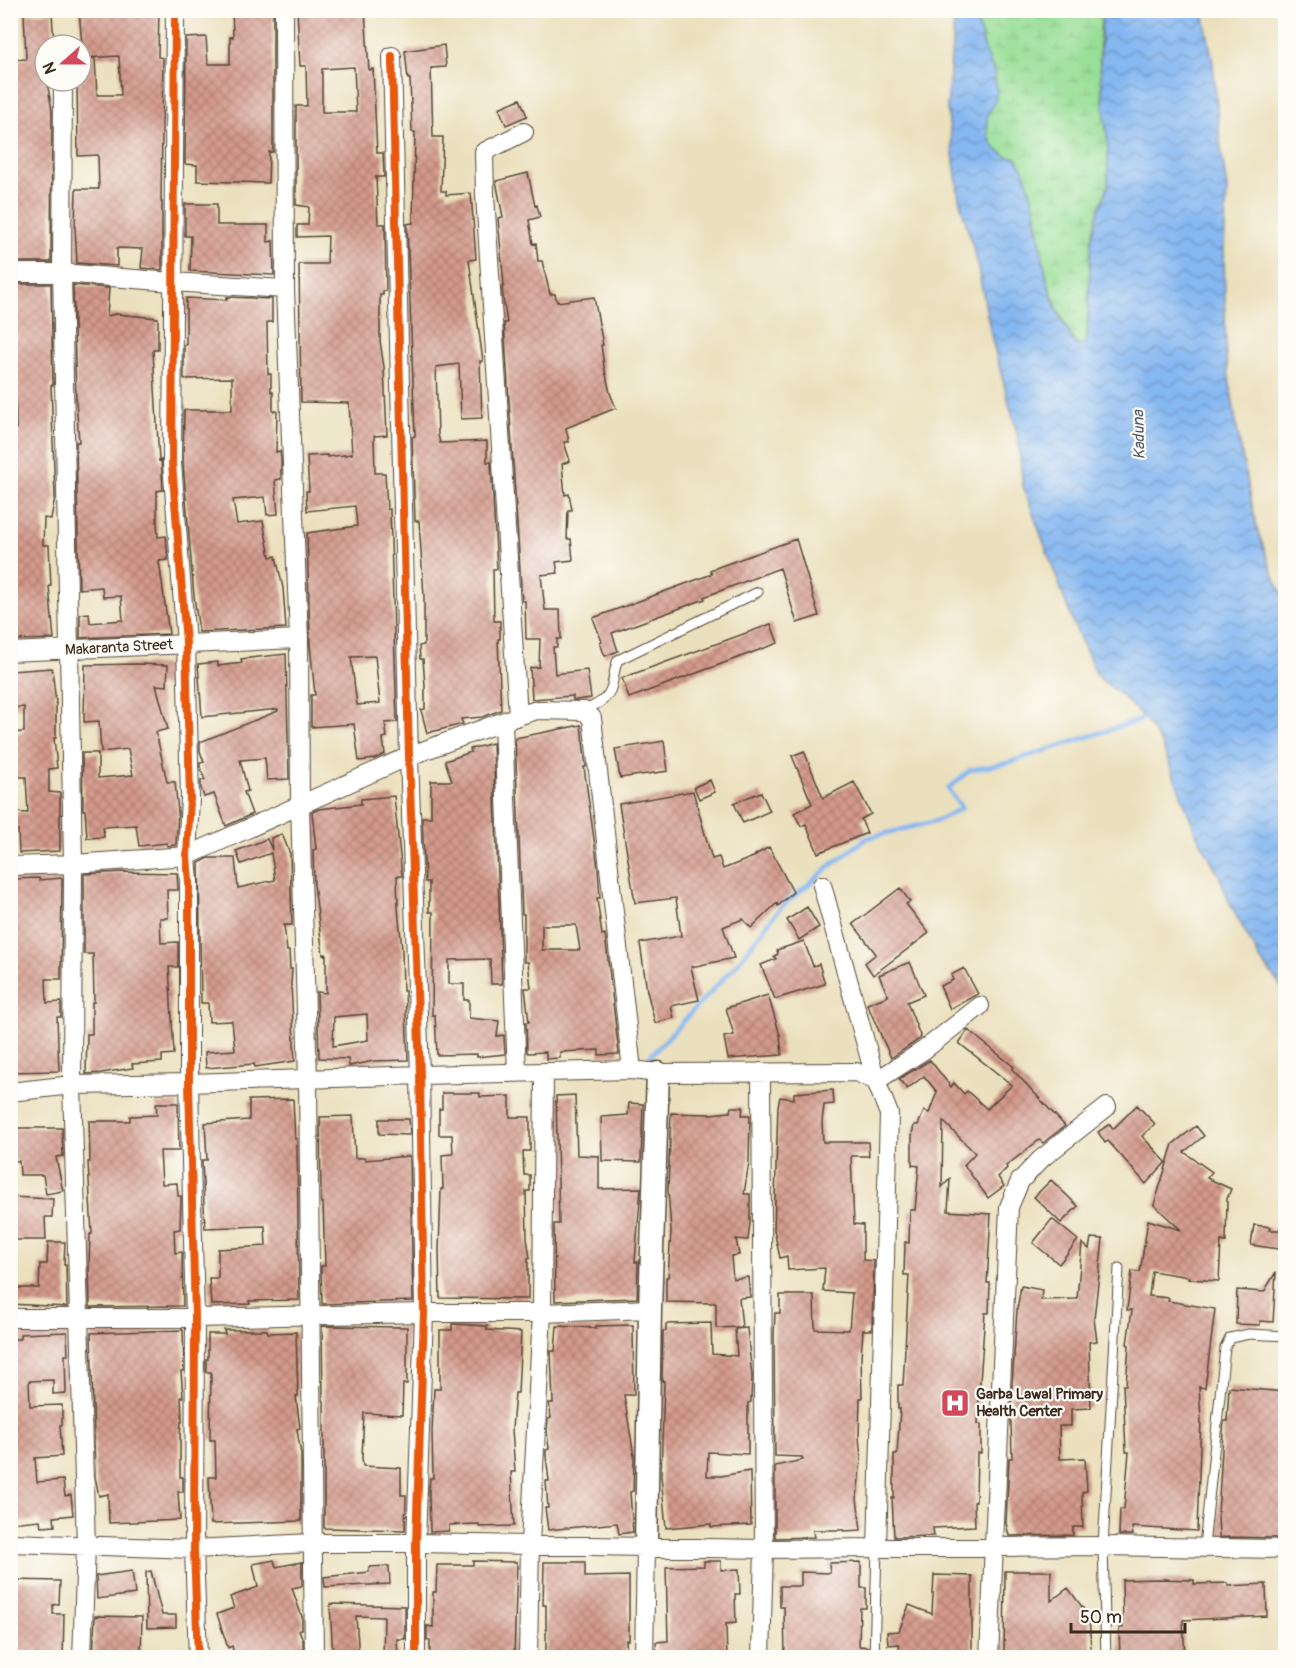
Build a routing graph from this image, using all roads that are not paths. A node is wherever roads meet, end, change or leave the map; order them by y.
1 (175, 10) edge
2 (284, 10) edge
3 (392, 56) dead end
4 (63, 93) edge
5 (524, 132) dead end
6 (10, 273) edge
7 (62, 273) junction
8 (172, 282) junction
9 (285, 289) junction
10 (758, 592) dead end
11 (299, 639) junction
12 (186, 643) junction
13 (68, 650) junction
14 (10, 651) edge
15 (584, 711) junction
16 (510, 719) junction
17 (409, 756) junction
18 (300, 806) junction
19 (187, 856) junction
20 (73, 864) junction
21 (10, 866) edge
22 (822, 885) dead end
23 (980, 1006) dead end
24 (632, 1070) junction
25 (544, 1072) junction
26 (761, 1072) junction
27 (517, 1073) junction
28 (658, 1073) junction
29 (420, 1075) junction
30 (308, 1080) junction
31 (876, 1081) junction
32 (189, 1083) junction
33 (72, 1084) junction
34 (10, 1092) edge
35 (1107, 1107) dead end
36 (1119, 1268) dead end
37 (650, 1310) junction
38 (424, 1313) junction
39 (543, 1313) junction
40 (312, 1314) junction
41 (10, 1318) edge
42 (79, 1318) junction
43 (195, 1318) junction
44 (1286, 1336) edge
45 (10, 1543) edge
46 (312, 1543) junction
47 (416, 1543) junction
48 (530, 1544) junction
49 (86, 1546) junction
50 (646, 1546) junction
51 (993, 1546) junction
52 (1103, 1546) junction
53 (1204, 1546) junction
54 (877, 1547) junction
55 (194, 1549) junction
56 (764, 1549) junction
57 (1286, 1549) edge
58 (82, 1658) edge
59 (198, 1658) edge
60 (314, 1658) edge
61 (416, 1658) edge
62 (528, 1658) edge
63 (644, 1658) edge
64 (760, 1658) edge
65 (874, 1658) edge
66 (989, 1658) edge
67 (1106, 1658) edge

1 - 8 street
2 - 9 street
3 - 17 street
4 - 7 street
5 - 16 street
6 - 7 street
7 - 8 street
7 - 13 street
8 - 9 street
8 - 12 street
9 - 11 street
10 - 15 lane
11 - 12 street, Makaranta Street
11 - 18 street
12 - 13 street, Makaranta Street
12 - 19 street
13 - 14 street, Makaranta Street
13 - 20 street
15 - 16 street
15 - 24 street
16 - 17 street
16 - 27 street
17 - 18 street
17 - 29 street
18 - 19 street
18 - 30 street
19 - 20 street
19 - 32 street
20 - 21 street
20 - 33 street
22 - 31 street
23 - 31 street
24 - 25 street
24 - 28 street
25 - 27 street
25 - 39 street
26 - 28 street
26 - 31 street
26 - 56 street
27 - 29 street
28 - 37 street
29 - 30 street
29 - 38 street
30 - 32 street
30 - 40 street
31 - 54 street
32 - 33 street
32 - 43 street
33 - 34 street
33 - 42 street
35 - 51 street
36 - 52 lane
37 - 39 street
37 - 50 street
38 - 39 street
38 - 40 street
38 - 47 street
39 - 48 street
40 - 43 street
40 - 46 street
41 - 42 street
42 - 43 street
42 - 49 street
43 - 55 street
44 - 53 lane
45 - 49 street
46 - 47 street
46 - 55 street
46 - 60 street
47 - 48 street
47 - 61 street
48 - 50 street
48 - 62 street
49 - 55 street
49 - 58 street
50 - 56 street
50 - 63 street
51 - 52 street
51 - 54 street
51 - 66 street
52 - 53 street
52 - 67 lane
53 - 57 street
54 - 56 street
54 - 65 lane
55 - 59 street
56 - 64 street

